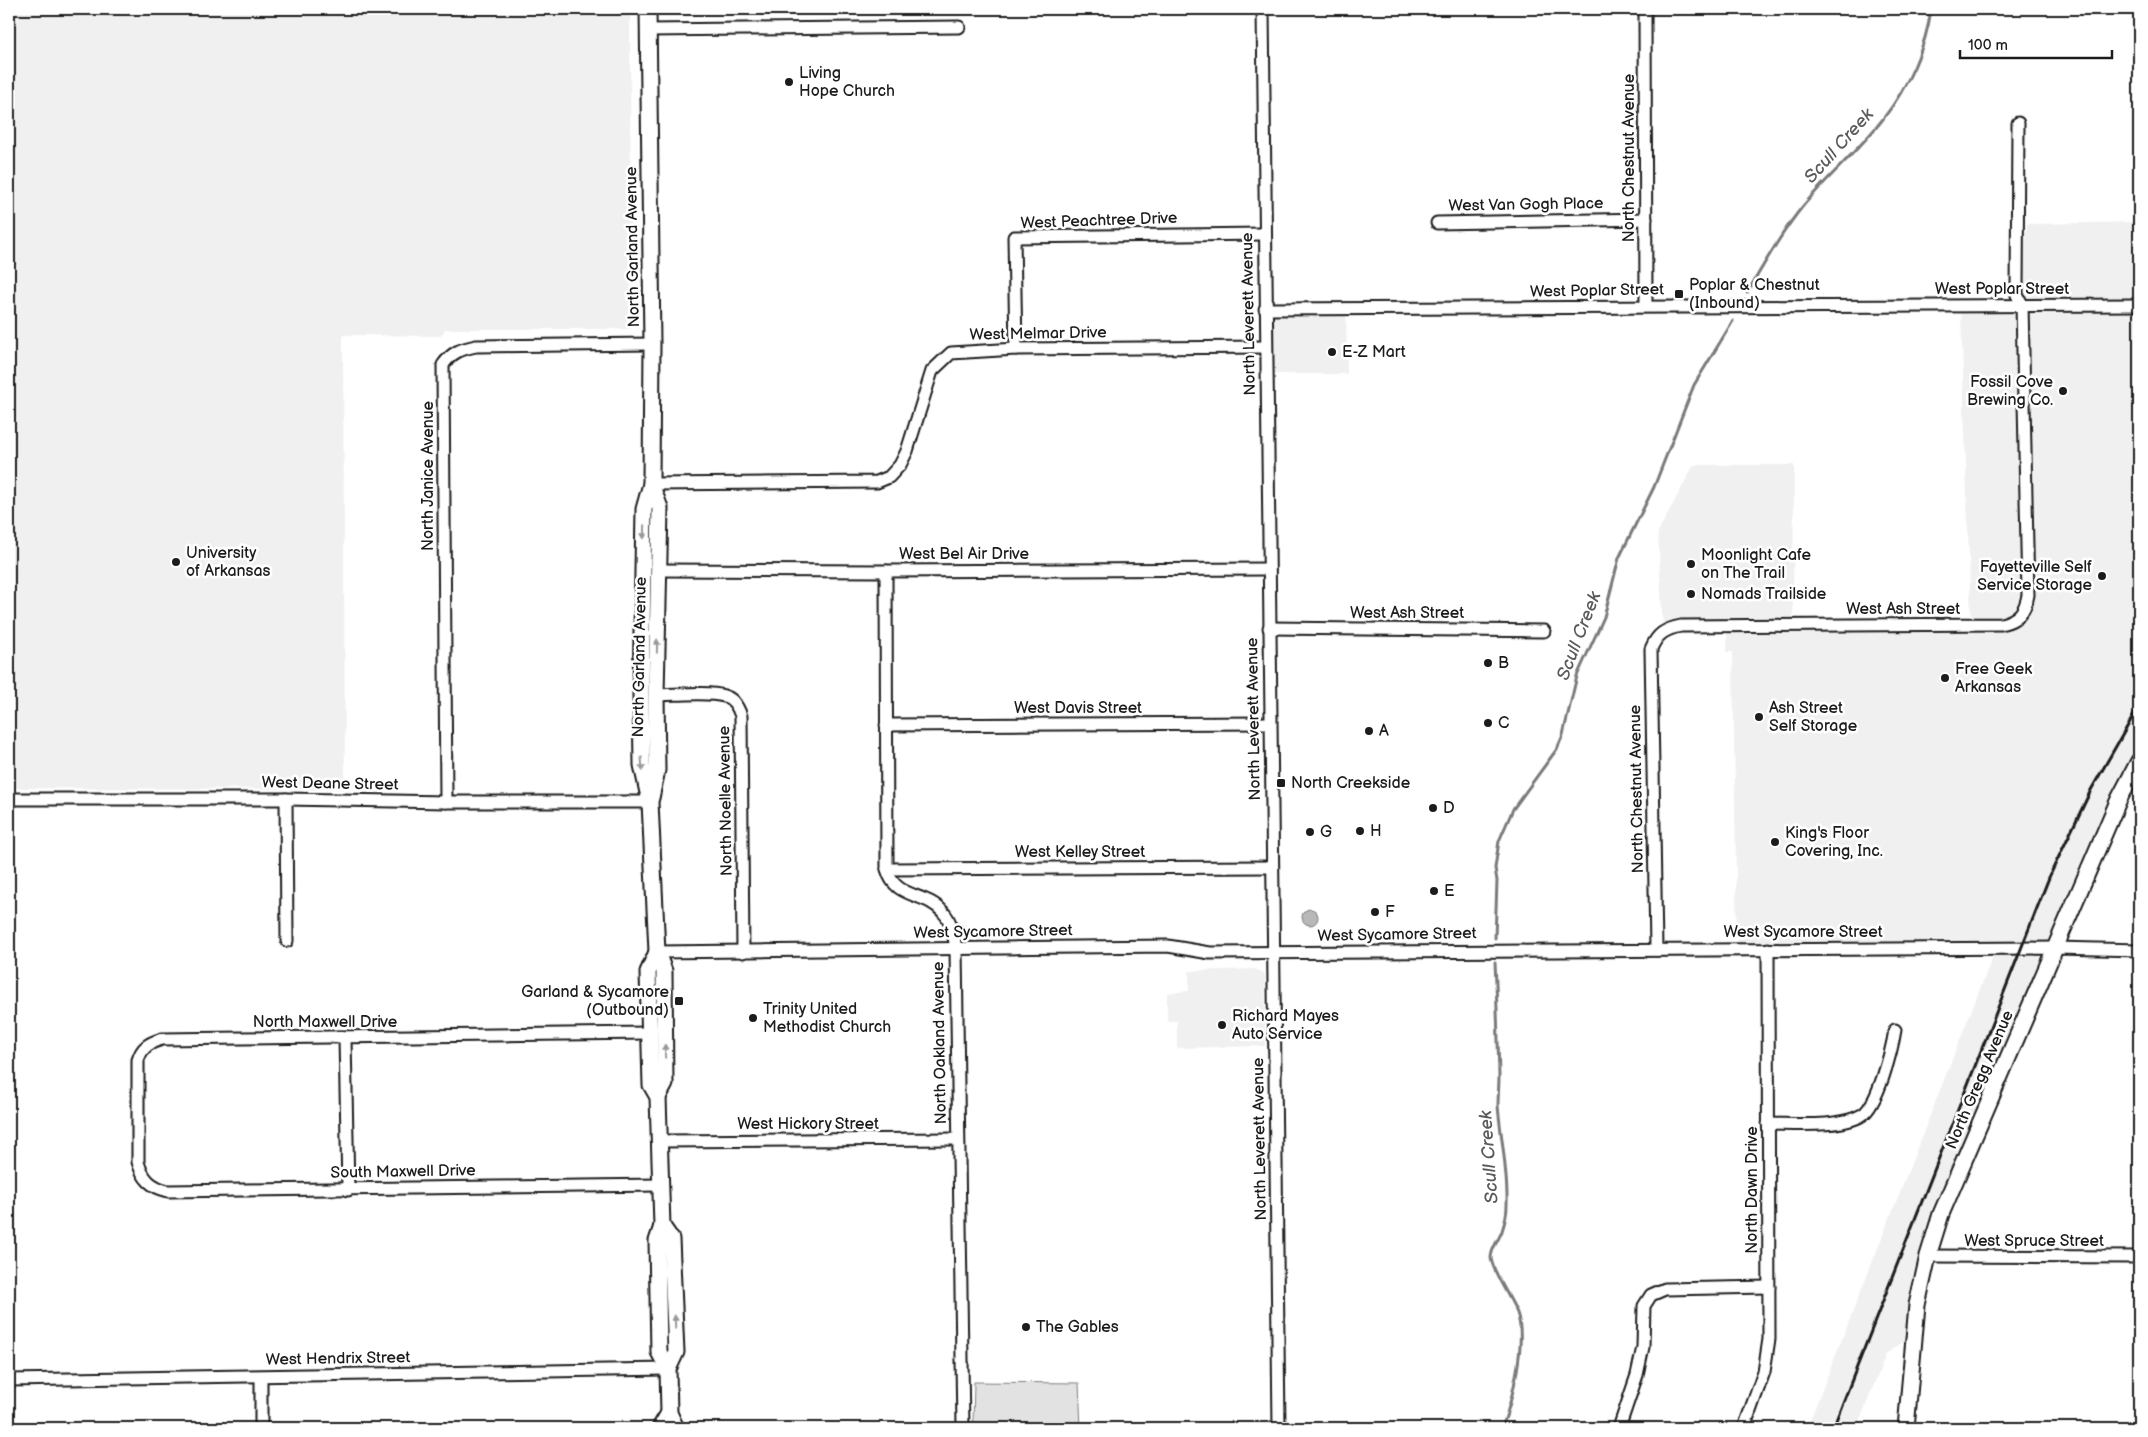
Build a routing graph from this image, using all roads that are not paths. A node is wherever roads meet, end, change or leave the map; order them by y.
1 (648, 9) edge
2 (1263, 9) edge
3 (1645, 9) edge
4 (959, 27) dead end
5 (648, 30) junction
6 (2018, 123) dead end
7 (1646, 219) junction
8 (1437, 223) dead end
9 (1264, 234) junction
10 (2022, 304) junction
11 (2139, 305) edge
12 (1646, 306) junction
13 (1265, 309) junction
14 (652, 344) junction
15 (1266, 347) junction
16 (1016, 349) junction
17 (651, 484) junction
18 (1269, 569) junction
19 (659, 570) junction
20 (886, 571) junction
21 (1270, 628) junction
22 (1544, 631) dead end
23 (1663, 631) joint
24 (656, 695) junction
25 (1270, 723) junction
26 (886, 725) junction
27 (2139, 761) edge
28 (9, 799) edge
29 (286, 799) junction
30 (446, 802) junction
31 (650, 802) junction
32 (1272, 867) junction
33 (887, 869) junction
34 (287, 941) dead end
35 (956, 948) junction
36 (2056, 948) junction
37 (1656, 949) junction
38 (1768, 949) junction
39 (2139, 950) edge
40 (656, 952) junction
41 (743, 952) junction
42 (1274, 952) junction
43 (1895, 1030) dead end
44 (650, 1033) junction
45 (345, 1038) junction
46 (658, 1097) junction
47 (1768, 1124) junction
48 (957, 1139) junction
49 (659, 1141) junction
50 (148, 1182) joint
51 (661, 1184) junction
52 (348, 1190) junction
53 (1928, 1256) junction
54 (2139, 1257) edge
55 (1769, 1287) junction
56 (668, 1369) junction
57 (261, 1377) junction
58 (9, 1380) edge
59 (669, 1413) junction
60 (261, 1428) edge
61 (660, 1428) edge
62 (676, 1428) edge
63 (963, 1428) edge
64 (1279, 1428) edge
65 (1619, 1428) edge
66 (1744, 1428) edge
67 (1906, 1428) edge

1 - 5 main road, North Garland Avenue
2 - 9 street, North Leverett Avenue
3 - 7 street, North Chestnut Avenue
4 - 5 street
5 - 14 main road, North Garland Avenue
6 - 10 street
7 - 8 street, West Van Gogh Place
7 - 12 street, North Chestnut Avenue
9 - 13 street, North Leverett Avenue
9 - 16 street, West Peachtree Drive
10 - 11 street, West Poplar Street
10 - 12 street, West Poplar Street
10 - 23 street, West Ash Street
12 - 13 street, West Poplar Street
13 - 15 street, North Leverett Avenue
14 - 17 main road, North Garland Avenue
14 - 30 street, North Janice Avenue
15 - 16 street, West Melmar Drive
15 - 18 street, North Leverett Avenue
16 - 17 street, West Melmar Drive
17 - 19 main road, North Garland Avenue
17 -> 31 main road, North Garland Avenue
18 - 20 street, West Bel Air Drive
18 - 21 street, North Leverett Avenue
19 - 20 street, West Bel Air Drive
24 -> 19 main road, North Garland Avenue
20 - 26 street
21 - 22 street, West Ash Street
21 - 25 street, North Leverett Avenue
23 - 37 street, North Chestnut Avenue
24 - 31 main road, North Garland Avenue
24 - 41 street, North Noelle Avenue
25 - 26 street, West Davis Street
25 - 32 street, North Leverett Avenue
26 - 33 street
27 - 36 main road, North Gregg Avenue
28 - 29 street, West Deane Street
29 - 30 street, West Deane Street
29 - 34 street
30 - 31 street, West Deane Street
31 - 40 main road, North Garland Avenue
32 - 33 street, West Kelley Street
32 - 42 street, North Leverett Avenue
33 - 35 street, North Oakland Avenue
35 - 41 street, West Sycamore Street
35 - 42 street, West Sycamore Street
35 - 48 street, North Oakland Avenue
36 - 38 street, West Sycamore Street
36 - 39 street, West Sycamore Street
36 - 53 main road, North Gregg Avenue
37 - 38 street, West Sycamore Street
37 - 42 street, West Sycamore Street
38 - 47 street, North Dawn Drive
40 - 41 street, West Sycamore Street
40 - 44 main road, North Garland Avenue
46 -> 40 main road, North Garland Avenue
42 - 64 street, North Leverett Avenue
43 - 47 street
44 - 45 street, North Maxwell Drive
44 - 46 main road, North Garland Avenue
45 - 50 street, North Maxwell Drive
45 - 52 street
46 - 49 main road, North Garland Avenue
47 - 55 street, North Dawn Drive
48 - 49 street, West Hickory Street
48 - 63 street, North Oakland Avenue
49 - 51 main road, North Garland Avenue
50 - 52 street, South Maxwell Drive
51 - 52 street, South Maxwell Drive
51 - 56 main road, North Garland Avenue
53 - 54 street, West Spruce Street
53 - 67 main road, North Gregg Avenue
55 - 65 street
55 - 66 street, North Dawn Drive
56 - 57 street, West Hendrix Street
56 - 59 main road, North Garland Avenue
57 - 58 street, West Hendrix Street
57 - 60 street
59 - 61 main road
59 - 62 main road, North Garland Avenue

